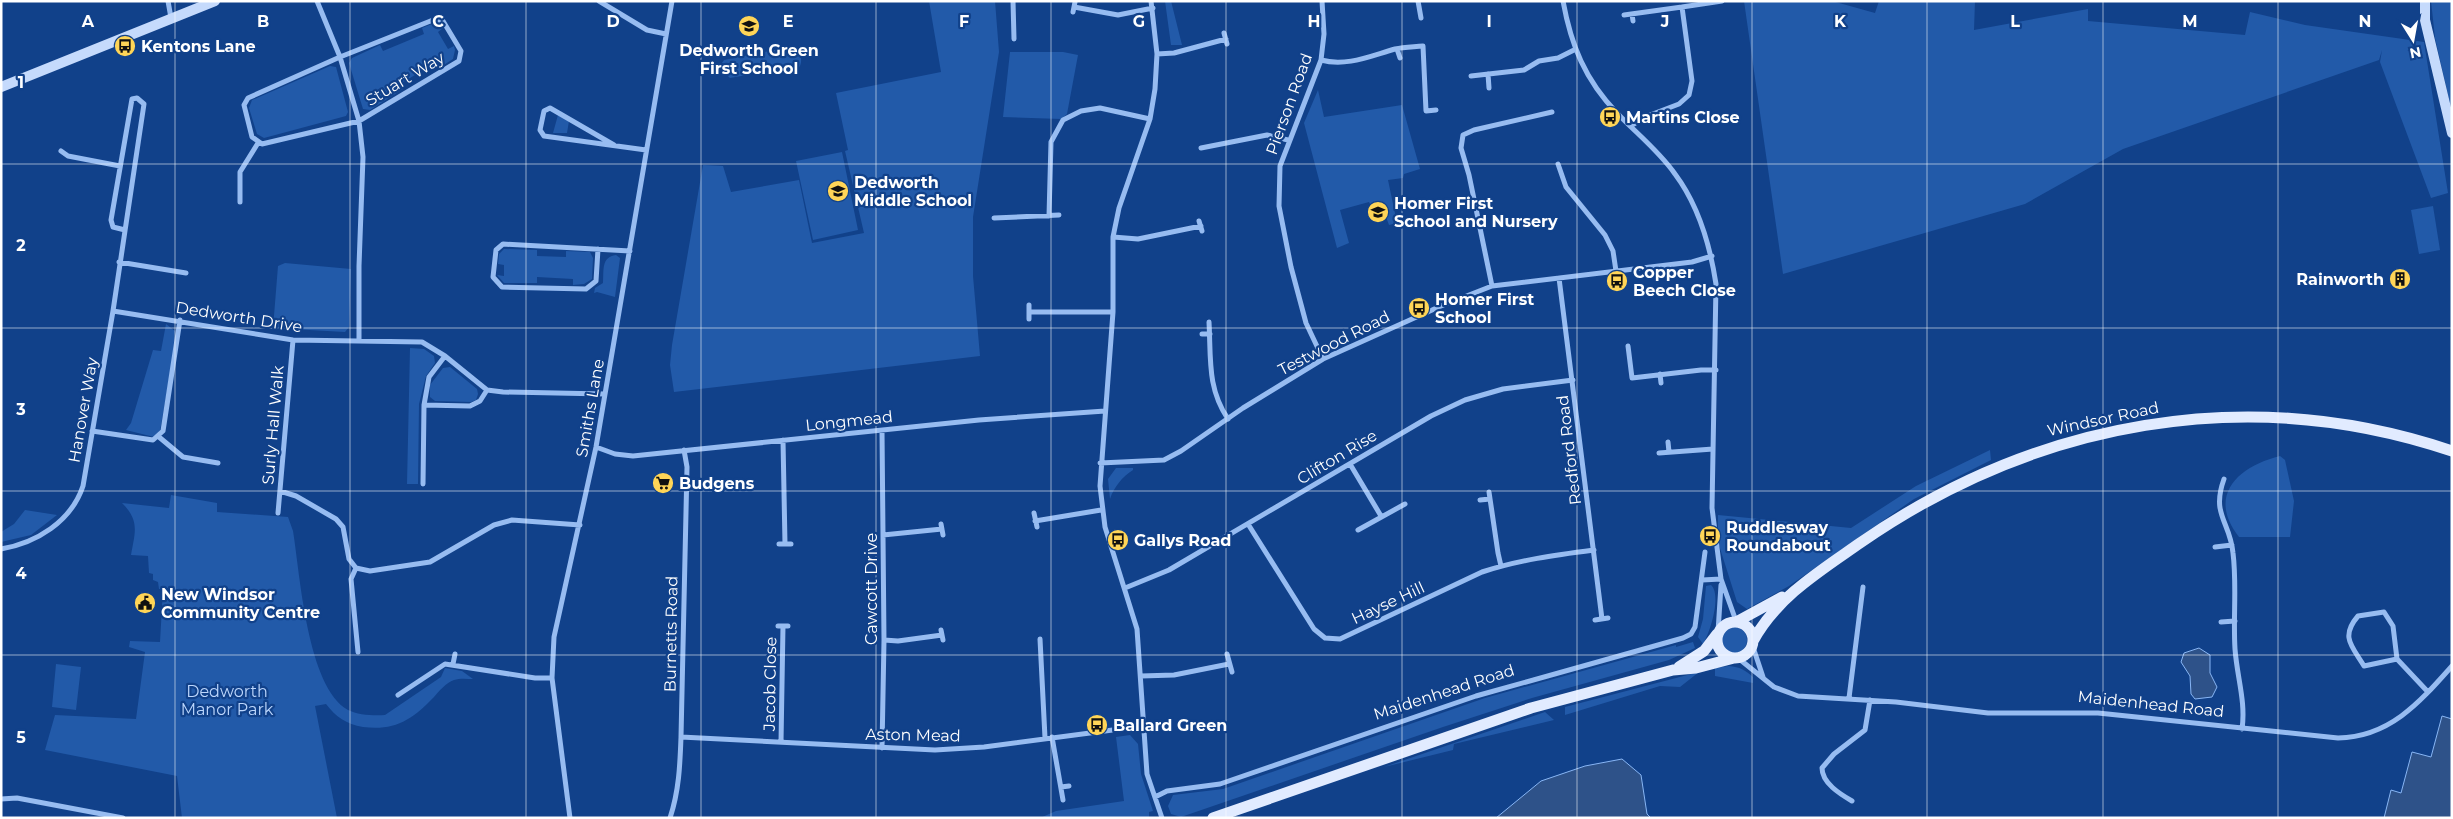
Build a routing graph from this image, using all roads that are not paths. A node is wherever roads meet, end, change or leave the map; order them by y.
1 (168, 1) edge
2 (215, 1) edge
3 (317, 1) edge
4 (599, 1) edge
5 (672, 1) edge
6 (1013, 1) edge
7 (1151, 1) edge
8 (1322, 1) edge
9 (1418, 1) edge
10 (1563, 1) edge
11 (1722, 1) edge
12 (2425, 1) edge
13 (1074, 7) edge
14 (1682, 7) junction
15 (1153, 8) junction
16 (1426, 9) dead end
17 (1420, 10) junction
18 (1632, 14) junction
19 (1624, 15) dead end
20 (171, 18) junction
21 (1422, 18) dead end
22 (1633, 21) dead end
23 (666, 34) junction
24 (1226, 39) dead end
25 (1014, 40) dead end
26 (1398, 48) junction
27 (1574, 50) junction
28 (1157, 54) junction
29 (340, 57) junction
30 (1400, 58) dead end
31 (1321, 60) junction
32 (1488, 74) junction
33 (1471, 76) dead end
34 (1, 87) edge
35 (1489, 88) dead end
36 (1436, 110) dead end
37 (1552, 112) dead end
38 (1150, 119) junction
39 (359, 121) junction
40 (1631, 126) junction
41 (2452, 133) edge
42 (1288, 140) junction
43 (258, 142) junction
44 (614, 144) junction
45 (1201, 148) dead end
46 (646, 150) junction
47 (61, 151) dead end
48 (120, 166) junction
49 (1561, 167) dead end
50 (240, 202) dead end
51 (1059, 215) dead end
52 (1049, 216) junction
53 (994, 218) dead end
54 (1201, 226) dead end
55 (124, 230) junction
56 (1113, 238) junction
57 (598, 249) junction
58 (630, 251) junction
59 (1712, 256) junction
60 (119, 262) junction
61 (1616, 272) junction
62 (186, 273) dead end
63 (1559, 278) junction
64 (1492, 286) junction
65 (1029, 305) dead end
66 (113, 311) junction
67 (1029, 312) junction
68 (1113, 312) junction
69 (1029, 319) dead end
70 (180, 320) junction
71 (1209, 322) dead end
72 (1202, 334) dead end
73 (1210, 334) junction
74 (293, 340) junction
75 (359, 340) junction
76 (1628, 346) dead end
77 (445, 356) junction
78 (1323, 359) junction
79 (1716, 370) junction
80 (1660, 374) junction
81 (1573, 380) junction
82 (1660, 383) dead end
83 (487, 390) junction
84 (605, 394) junction
85 (424, 404) junction
86 (1105, 411) junction
87 (1228, 418) junction
88 (92, 430) junction
89 (882, 431) junction
90 (159, 437) junction
91 (783, 440) junction
92 (1668, 442) dead end
93 (596, 447) junction
94 (1713, 449) junction
95 (684, 450) junction
96 (2452, 451) edge
97 (1669, 452) junction
98 (1659, 453) dead end
99 (218, 463) dead end
100 (1100, 463) junction
101 (1350, 464) junction
102 (2224, 479) dead end
103 (423, 484) dead end
104 (280, 491) junction
105 (1489, 492) dead end
106 (1490, 499) junction
107 (1480, 500) dead end
108 (1405, 504) dead end
109 (1101, 510) junction
110 (278, 513) dead end
111 (1034, 513) dead end
112 (1381, 516) junction
113 (1035, 520) junction
114 (1248, 524) junction
115 (580, 525) junction
116 (1037, 528) dead end
117 (942, 529) dead end
118 (1358, 530) dead end
119 (883, 535) junction
120 (785, 544) dead end
121 (2232, 545) junction
122 (2215, 547) dead end
123 (1, 550) edge
124 (1594, 550) junction
125 (1705, 552) dead end
126 (1502, 566) junction
127 (356, 568) junction
128 (1721, 579) junction
129 (1702, 580) junction
130 (1863, 587) dead end
131 (1125, 588) junction
132 (1796, 589) junction
133 (1595, 620) dead end
134 (1737, 621) junction
135 (2236, 621) junction
136 (2221, 622) dead end
137 (783, 626) dead end
138 (1717, 633) junction
139 (942, 635) dead end
140 (884, 640) junction
141 (1040, 640) dead end
142 (1753, 642) junction
143 (358, 652) dead end
144 (455, 654) dead end
145 (1227, 654) dead end
146 (1736, 658) junction
147 (2397, 659) junction
148 (453, 664) junction
149 (1229, 664) junction
150 (2452, 666) edge
151 (1673, 670) junction
152 (1232, 672) dead end
153 (1141, 676) junction
154 (552, 678) junction
155 (1765, 680) junction
156 (2428, 692) junction
157 (398, 694) dead end
158 (1849, 698) junction
159 (1870, 700) junction
160 (1143, 726) junction
161 (2242, 729) junction
162 (681, 737) junction
163 (1052, 737) junction
164 (1045, 738) junction
165 (781, 742) junction
166 (882, 748) junction
167 (1069, 786) dead end
168 (1061, 787) junction
169 (1155, 796) junction
170 (1, 799) edge
171 (1063, 800) dead end
172 (1852, 800) dead end
173 (123, 818) edge
174 (570, 818) edge
175 (670, 818) edge
176 (1162, 818) edge
177 (1213, 818) edge

1 - 20 street
2 - 20 main road
3 - 29 street, Stuart Way
4 - 23 street
5 - 23 street, Smiths Lane
6 - 25 street
7 - 15 street
8 - 31 street, Pierson Road
9 - 17 street
10 - 27 street
11 - 14 street
12 - 41 main road
13 - 15 street
14 - 18 street
14 - 40 street
15 - 28 street
16 - 17 street
17 - 21 street
18 - 19 street
18 - 22 street
20 - 34 main road
23 - 46 street, Smiths Lane
24 - 28 street
26 - 30 street
26 - 31 street
26 - 36 street
27 - 32 street
27 - 40 street
28 - 38 street
29 - 39 street, Stuart Way
29 - 39 street, Stuart Way
29 - 43 street
31 - 42 street, Pierson Road
32 - 33 street
32 - 35 street
37 - 64 street
38 - 52 street
38 - 56 street
39 - 43 street
39 - 75 street, Stuart Way
40 - 59 street
42 - 45 street
42 - 78 street, Pierson Road
43 - 50 street
44 - 44 street
44 - 46 street
46 - 58 street, Smiths Lane
47 - 48 street
48 - 55 street, Hanover Way
48 - 55 street, Hanover Way
49 - 61 street
51 - 52 street
52 - 53 street
54 - 56 street
55 - 60 street, Hanover Way
56 - 68 street
57 - 57 street
57 - 58 street
58 - 84 street, Smiths Lane
59 - 61 street, Testwood Road
59 - 79 street
60 - 62 street
60 - 66 street, Hanover Way
61 - 63 street, Testwood Road
63 - 64 street, Testwood Road
63 - 81 street, Redford Road
64 - 78 street, Testwood Road
65 - 67 street
66 - 70 street, Dedworth Drive
66 - 88 street, Hanover Way
67 - 68 street
67 - 69 street
68 - 86 street
70 - 74 street, Dedworth Drive
70 - 90 street
71 - 73 street
72 - 73 street
73 - 87 street
74 - 75 street, Dedworth Drive
74 - 104 street, Surly Hall Walk
75 - 77 street, Dedworth Drive
76 - 80 street
77 - 83 street
77 - 85 street
78 - 87 street, Testwood Road
79 - 80 street
79 - 94 street
80 - 82 street
81 - 101 street, Clifton Rise
81 - 124 street, Redford Road
83 - 84 street
83 - 85 street
84 - 93 street, Smiths Lane
85 - 103 street
86 - 89 street, Longmead
86 - 100 street
87 - 100 street, Testwood Road
88 - 90 street
88 - 123 street, Hanover Way
89 - 91 street, Longmead
89 - 119 street, Cawcott Drive
90 - 99 street
91 - 95 street, Longmead
91 - 120 street
92 - 97 street
93 - 95 street, Longmead
93 - 115 street, Smiths Lane
94 - 97 street
94 - 128 street
95 - 162 street, Burnetts Road
96 - 132 main road, Windsor Road
97 - 98 street
100 - 109 street
101 - 112 street
101 - 114 street, Clifton Rise
102 - 121 street
104 - 110 street, Surly Hall Walk
104 - 127 street
105 - 106 street
106 - 107 street
106 - 126 street
108 - 112 street
109 - 113 street
109 - 131 street
111 - 113 street
112 - 118 street
113 - 116 street
114 - 126 street, Hayse Hill
114 - 131 street, Clifton Rise
115 - 127 street
115 - 154 street, Smiths Lane
117 - 119 street
119 - 140 street, Cawcott Drive
121 - 122 street
121 - 135 street
124 - 126 street, Hayse Hill
124 - 133 street, Redford Road
125 - 129 street, Maidenhead Road
127 - 143 street
128 - 129 street
128 - 134 street
128 - 138 street
129 - 169 street, Maidenhead Road
130 - 158 street
131 - 153 street
132 - 134 main road, Windsor Road
132 - 142 main road, Windsor Road
134 - 138 main road
134 - 142 main road
135 - 136 street
135 - 161 street
137 - 165 street, Jacob Close
138 - 146 main road
138 - 151 main road
139 - 140 street
140 - 166 street, Cawcott Drive
141 - 164 street
142 - 146 main road
142 - 155 street
144 - 148 street
145 - 149 street
146 - 151 main road
146 - 155 street, Maidenhead Road
147 - 147 street
147 - 156 street
148 - 154 street
148 - 157 street
149 - 152 street
149 - 153 street
150 - 156 street, Maidenhead Road
151 - 177 main road
153 - 160 street
154 - 174 street, Smiths Lane
155 - 158 street, Maidenhead Road
156 - 161 street, Maidenhead Road
158 - 159 street, Maidenhead Road
159 - 161 street, Maidenhead Road
159 - 172 street
160 - 163 street, Aston Mead
160 - 169 street
162 - 165 street, Aston Mead
162 - 175 street, Burnetts Road
163 - 164 street, Aston Mead
163 - 168 street
164 - 166 street, Aston Mead
165 - 166 street, Aston Mead
167 - 168 street
168 - 171 street
169 - 176 street
170 - 173 street

